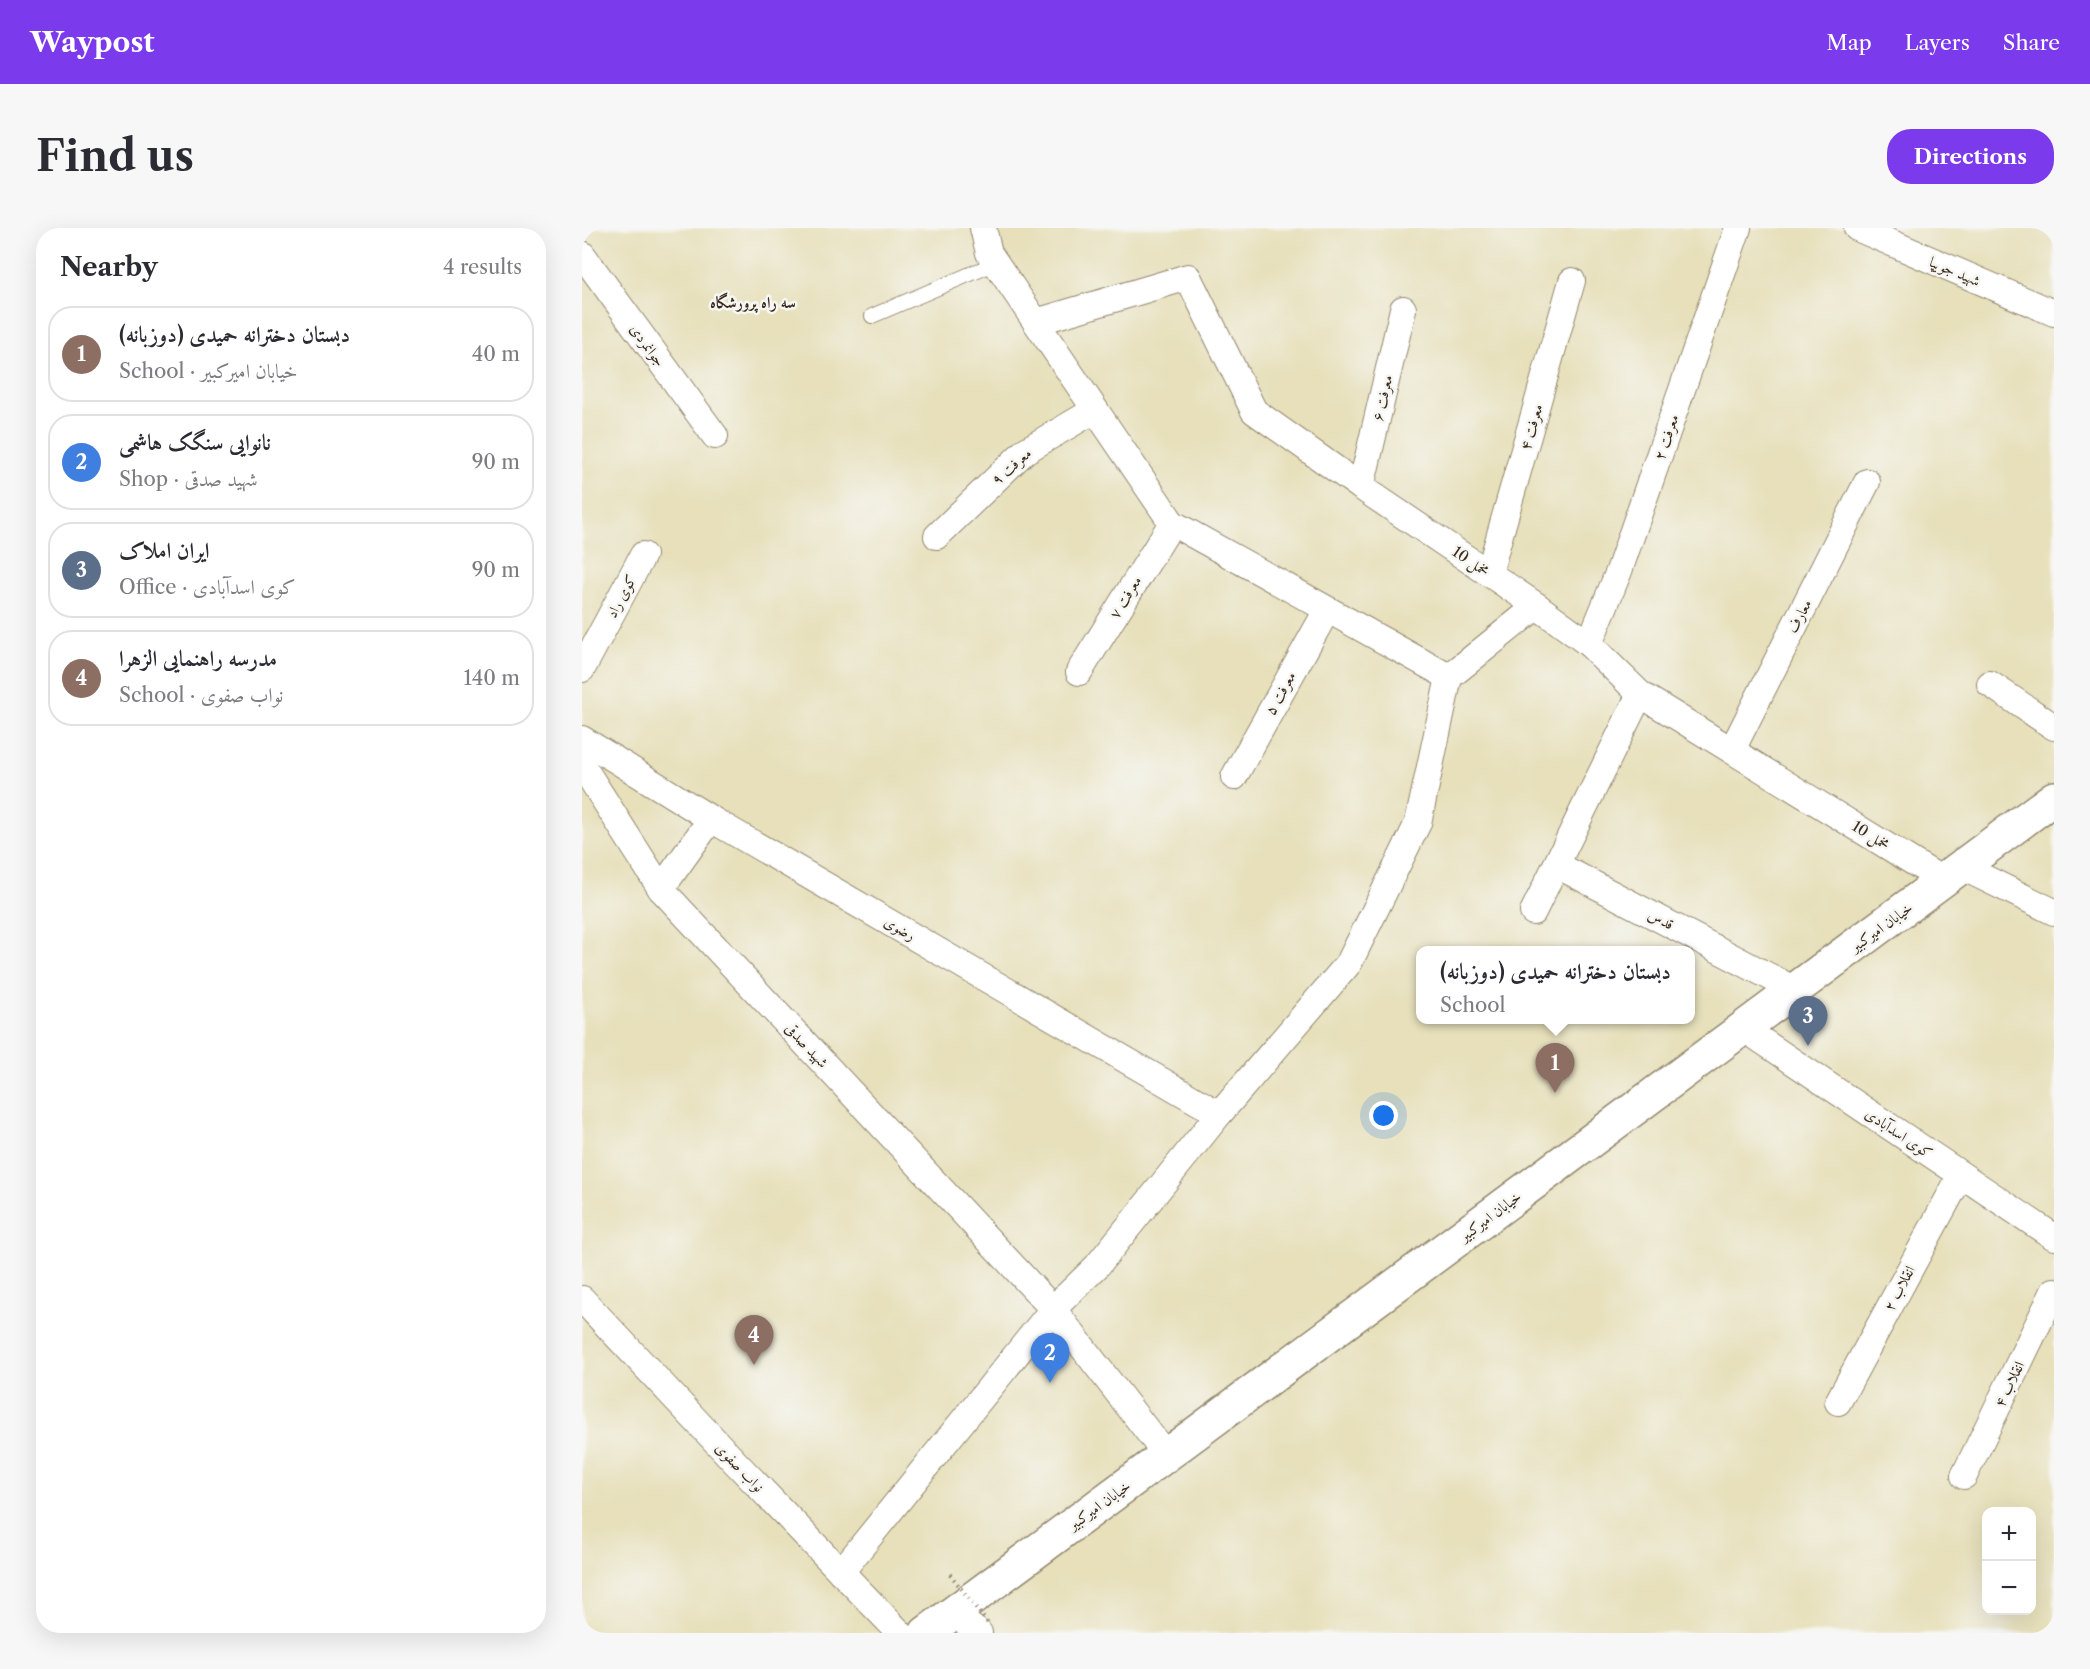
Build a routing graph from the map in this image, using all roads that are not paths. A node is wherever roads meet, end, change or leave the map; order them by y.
1 (983, 228) edge
2 (1738, 228) edge
3 (1857, 228) edge
4 (582, 254) edge
5 (996, 263) junction
6 (1572, 280) dead end
7 (1403, 309) dead end
8 (2054, 313) edge
9 (872, 316) dead end
10 (1036, 322) junction
11 (1095, 410) junction
12 (715, 436) dead end
13 (1867, 482) dead end
14 (1361, 487) junction
15 (1172, 523) junction
16 (937, 536) dead end
17 (644, 555) dead end
18 (1489, 573) junction
19 (1537, 606) junction
20 (1327, 609) junction
21 (1589, 645) junction
22 (582, 669) edge
23 (1079, 672) dead end
24 (1449, 677) junction
25 (1990, 684) dead end
26 (1640, 694) junction
27 (2054, 727) edge
28 (582, 739) edge
29 (1732, 750) junction
30 (582, 765) edge
31 (1234, 777) dead end
32 (2054, 798) edge
33 (711, 819) junction
34 (1557, 865) junction
35 (1953, 874) junction
36 (661, 889) junction
37 (1533, 912) dead end
38 (2054, 912) edge
39 (1796, 990) junction
40 (1743, 1028) junction
41 (1220, 1114) junction
42 (1961, 1174) junction
43 (2054, 1237) edge
44 (2054, 1291) edge
45 (582, 1299) edge
46 (1053, 1309) junction
47 (1838, 1402) dead end
48 (1166, 1455) junction
49 (1964, 1476) dead end
50 (841, 1572) junction
51 (953, 1613) junction
52 (984, 1629) edge
53 (900, 1633) edge
54 (926, 1633) edge

1 - 5 street
2 - 21 street, معرفت ۲
3 - 8 street, شهید جویپا
4 - 12 street, جوانمردی
5 - 9 lane
5 - 10 street
6 - 18 street, معرفت ۴
7 - 14 street, معرفت ۶
10 - 11 street
10 - 14 street, مخمل 10
11 - 15 street
11 - 16 street, معرفت ۹
13 - 29 street, معارف
14 - 18 street, مخمل 10
15 - 20 street
15 - 23 street, معرفت ۷
17 - 22 street, کوی راد
18 - 19 street, مخمل 10
19 - 21 street, مخمل 10
19 - 24 street
20 - 24 street
20 - 31 street, معرفت ۵
21 - 26 street, مخمل 10
24 - 41 street
25 - 27 street
26 - 29 street, مخمل 10
26 - 34 street
28 - 33 street, رضوی
29 - 35 street, مخمل 10
30 - 36 street, شهید صدقی
32 - 35 main road, خیابان امیرکبیر
33 - 36 street
33 - 41 street, رضوی
34 - 37 street
34 - 39 street, قدس
35 - 38 street, مخمل 10
35 - 39 main road, خیابان امیرکبیر
36 - 46 street, شهید صدقی
39 - 40 main road, خیابان امیرکبیر
40 - 42 street, کوی اسدآبادی
40 - 48 main road, خیابان امیرکبیر
41 - 46 street
42 - 43 street, کوی اسدآبادی
42 - 47 street, انقلاب ۲
44 - 49 street, انقلاب ۴
45 - 50 street, نواب صفوی
46 - 48 street, شهید صدقی
46 - 50 street
48 - 51 main road, خیابان امیرکبیر
50 - 53 street, نواب صفوی
51 - 52 street
51 - 54 main road, خیابان امیرکبیر

